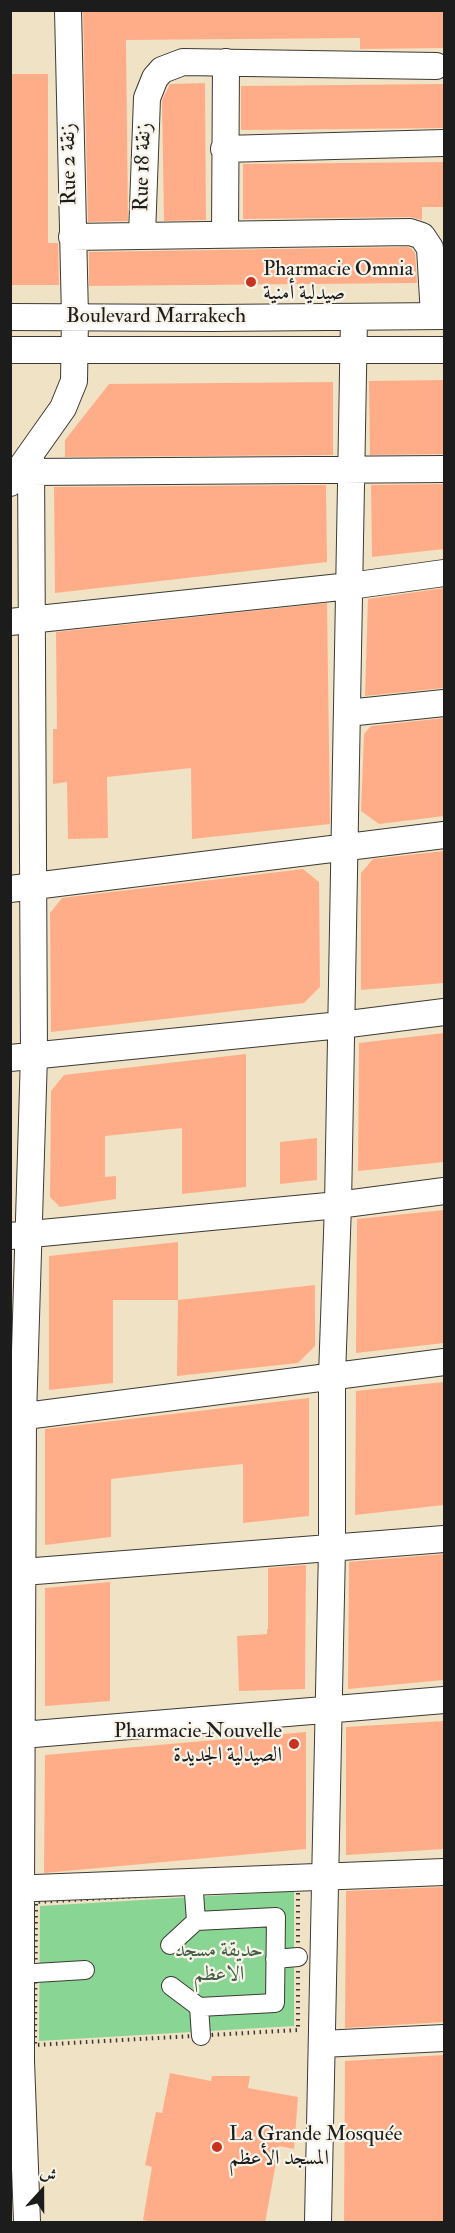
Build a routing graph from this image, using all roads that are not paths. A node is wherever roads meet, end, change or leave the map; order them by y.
1 (68, 10) edge
2 (226, 62) junction
3 (436, 66) dead end
4 (444, 143) edge
5 (224, 149) junction
6 (225, 234) junction
7 (142, 235) junction
8 (72, 237) junction
9 (439, 316) edge
10 (10, 317) edge
11 (75, 317) junction
12 (354, 318) junction
13 (75, 349) junction
14 (10, 350) edge
15 (354, 350) junction
16 (444, 350) edge
17 (444, 469) edge
18 (24, 470) edge
19 (352, 470) junction
20 (444, 573) edge
21 (350, 586) junction
22 (21, 621) edge
23 (444, 703) edge
24 (348, 713) junction
25 (444, 835) edge
26 (345, 848) junction
27 (21, 889) edge
28 (444, 1012) edge
29 (342, 1025) junction
30 (22, 1056) edge
31 (444, 1191) edge
32 (338, 1205) junction
33 (19, 1235) edge
34 (444, 1362) edge
35 (332, 1376) junction
36 (17, 1417) edge
37 (444, 1539) edge
38 (332, 1548) junction
39 (16, 1572) edge
40 (444, 1700) edge
41 (327, 1710) junction
42 (17, 1735) edge
43 (444, 1872) edge
44 (324, 1876) junction
45 (16, 1889) edge
46 (194, 1893) dead end
47 (196, 1921) junction
48 (170, 1945) dead end
49 (298, 1957) dead end
50 (275, 1959) junction
51 (85, 1970) dead end
52 (35, 1973) dead end
53 (171, 1986) dead end
54 (199, 2007) junction
55 (201, 2036) dead end
56 (444, 2038) edge
57 (322, 2044) junction
58 (16, 2061) edge
59 (21, 2217) edge
60 (318, 2223) edge

1 - 8 street, Rue 2 زنقة
2 - 3 street
2 - 5 street
2 - 7 street, Rue 18 زنقة
4 - 5 street
5 - 6 street
6 - 7 street
6 - 9 street
7 - 8 street
8 - 11 street, Rue 2 زنقة
9 - 12 street, Boulevard Marrakech
10 - 11 street, Boulevard Marrakech
11 - 12 street, Boulevard Marrakech
11 - 13 street, Rue 2 زنقة
12 - 15 street
13 - 14 street, Boulevard Marrakech
13 - 15 street, Boulevard Marrakech
13 - 18 street, Rue 2 زنقة
15 - 16 street, Boulevard Marrakech
15 - 19 street
17 - 19 street
18 - 19 street
18 - 22 street
19 - 21 street
20 - 21 street
21 - 22 street
21 - 24 street
22 - 27 street
23 - 24 street
24 - 26 street
25 - 26 street
26 - 27 street
26 - 29 street
27 - 30 street
28 - 29 street
29 - 30 street
29 - 32 street
30 - 33 street
31 - 32 street
32 - 33 street
32 - 35 street
33 - 36 street
34 - 35 street
35 - 36 street
35 - 38 street
36 - 39 street
37 - 38 street
38 - 39 street
38 - 41 street
39 - 42 street
40 - 41 street
41 - 42 street
41 - 44 street
42 - 45 street
43 - 44 street
44 - 45 street
44 - 57 street
45 - 58 street
46 - 47 street
47 - 48 street
47 - 50 street
49 - 50 street
50 - 54 street
51 - 52 street
53 - 54 street
54 - 55 street
56 - 57 street
57 - 60 street
58 - 59 street

